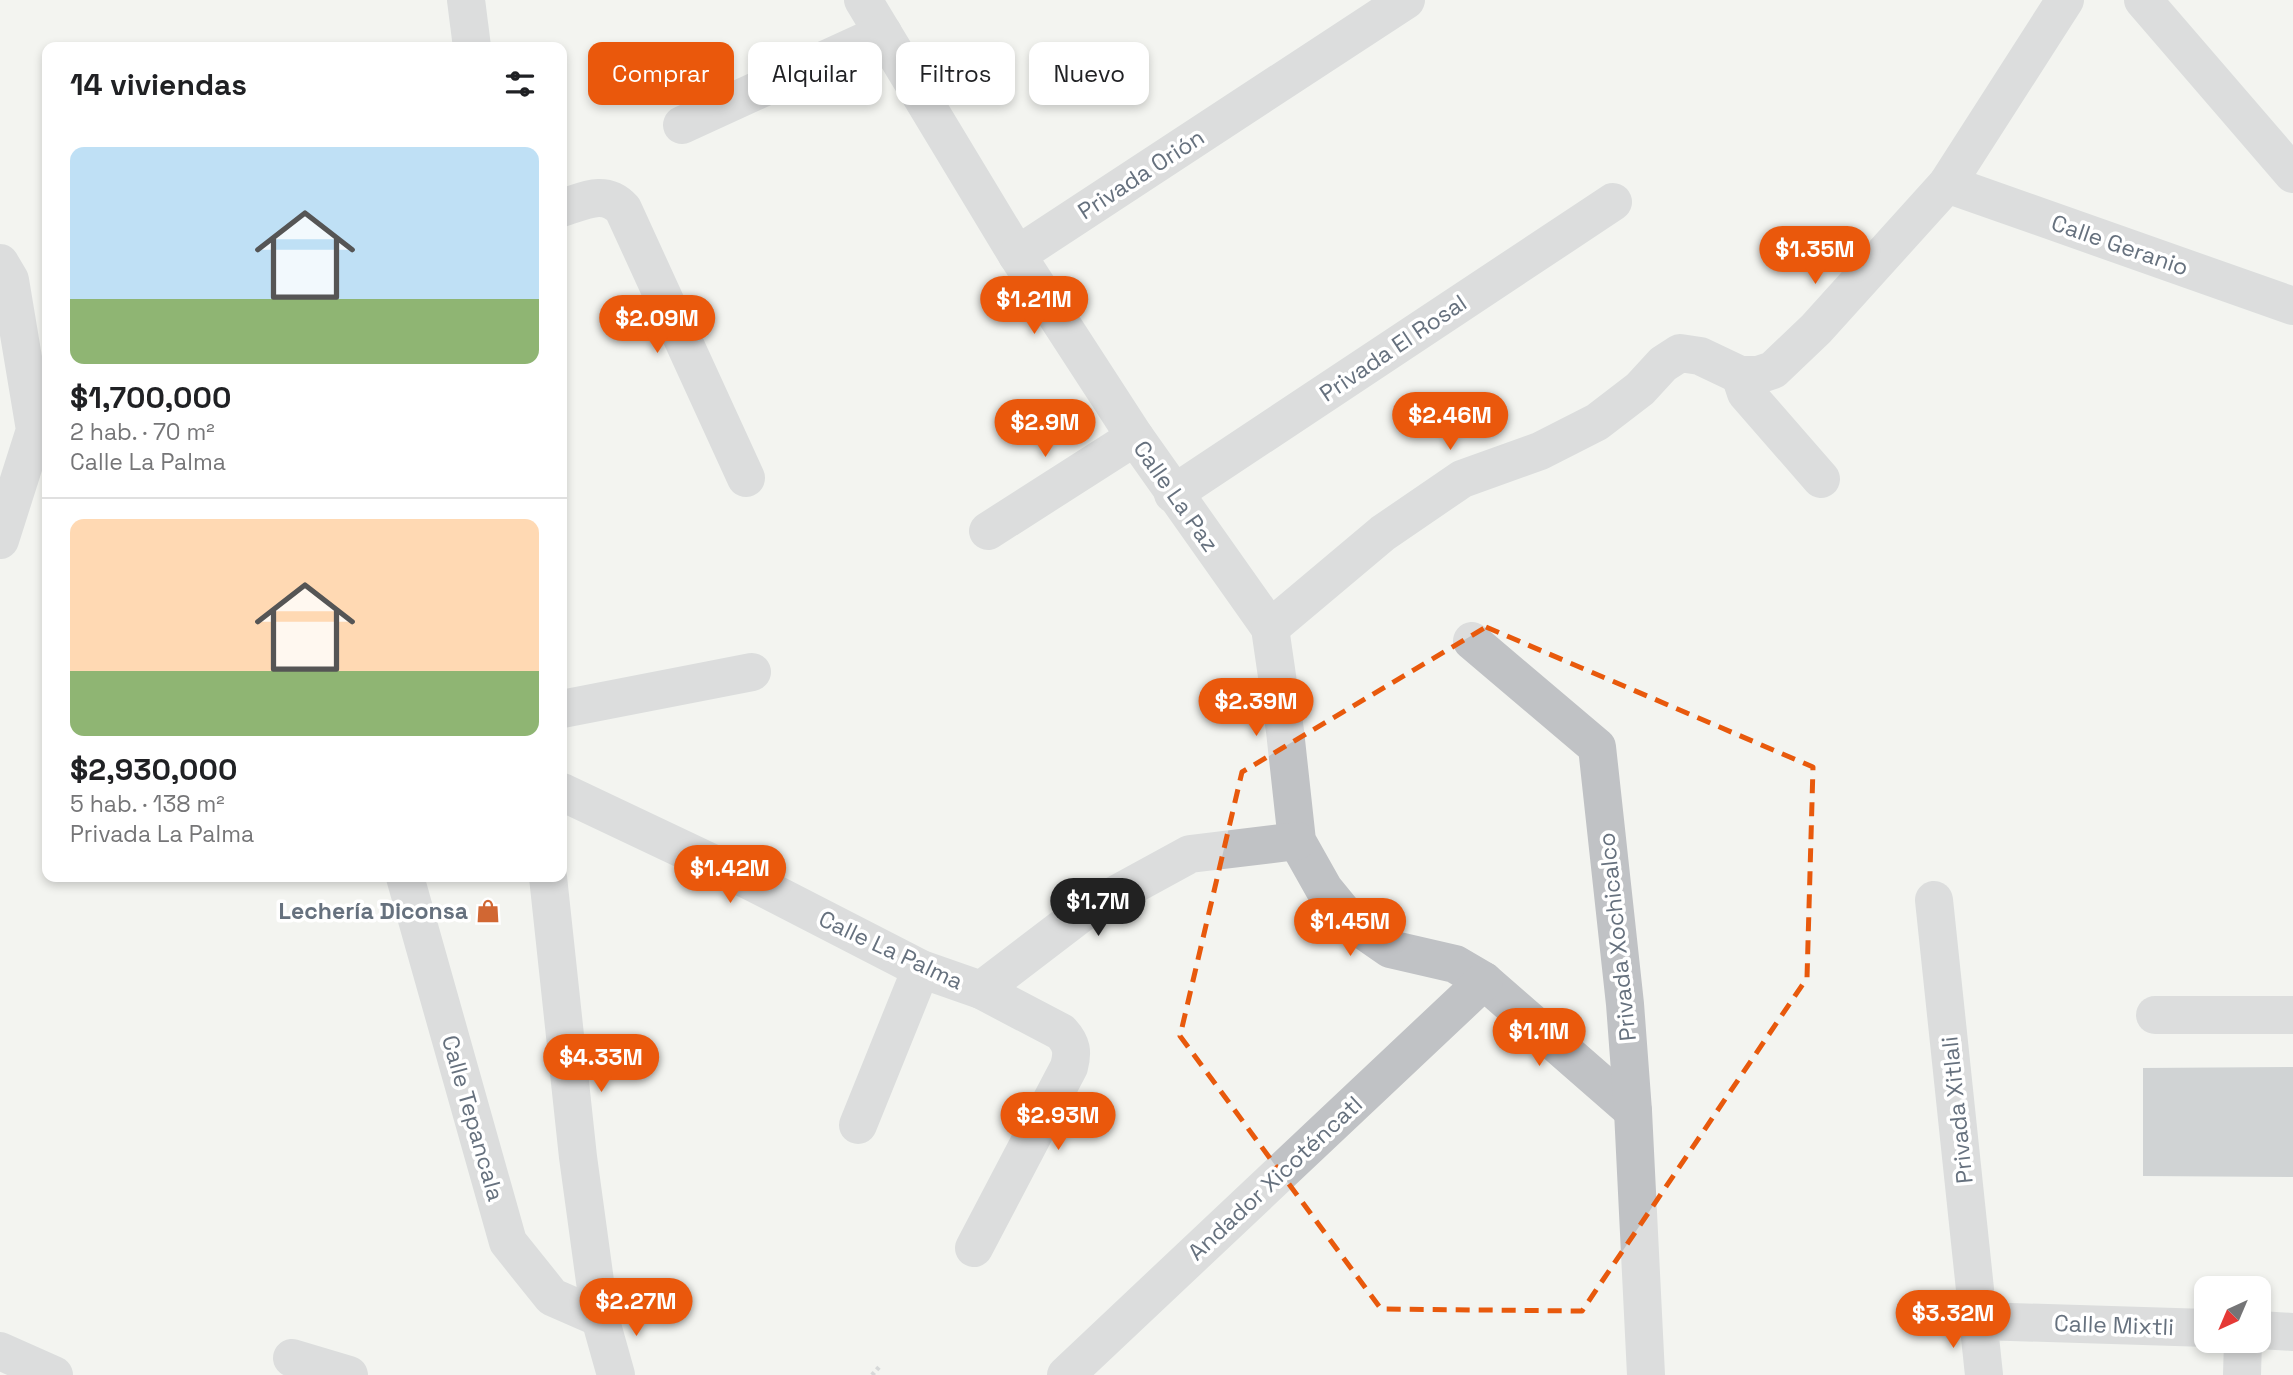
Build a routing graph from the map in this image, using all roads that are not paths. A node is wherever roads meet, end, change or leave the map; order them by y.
1 (466, 0) edge
2 (863, 0) edge
3 (1406, 0) edge
4 (2065, 0) edge
5 (2143, 0) edge
6 (883, 33) junction
7 (470, 42) edge
8 (682, 125) dead end
9 (2293, 174) edge
10 (1947, 184) junction
11 (1613, 202) dead end
12 (567, 207) edge
13 (1017, 255) junction
14 (0, 263) edge
15 (2293, 306) edge
16 (1740, 374) junction
17 (41, 437) edge
18 (1135, 437) junction
19 (746, 478) dead end
20 (1821, 479) dead end
21 (1173, 494) junction
22 (988, 531) dead end
23 (0, 540) edge
24 (1270, 628) junction
25 (1472, 642) dead end
26 (752, 672) dead end
27 (567, 708) edge
28 (567, 794) edge
29 (1297, 841) junction
30 (406, 882) edge
31 (549, 882) edge
32 (1934, 900) dead end
33 (921, 969) junction
34 (1484, 981) junction
35 (981, 990) junction
36 (2155, 1015) dead end
37 (2293, 1015) edge
38 (1633, 1111) junction
39 (858, 1125) dead end
40 (974, 1248) dead end
41 (600, 1318) junction
42 (1980, 1321) junction
43 (2194, 1328) edge
44 (2272, 1331) edge
45 (2293, 1332) edge
46 (0, 1350) edge
47 (2243, 1353) edge
48 (292, 1358) dead end
49 (54, 1375) edge
50 (349, 1375) edge
51 (616, 1375) edge
52 (1066, 1375) edge
53 (1646, 1375) edge
54 (1984, 1375) edge
55 (2242, 1375) edge

1 - 7 street
2 - 6 street, Calle La Paz
3 - 13 street, Privada Orión
4 - 10 street
5 - 9 street
6 - 8 street
6 - 13 street, Calle La Paz
10 - 15 street, Calle Geranio
10 - 16 street
11 - 21 street, Privada El Rosal
12 - 19 street
13 - 18 street, Calle La Paz
14 - 17 street
16 - 20 street
16 - 24 street
17 - 23 street
18 - 21 street, Calle La Paz
18 - 22 street
21 - 24 street, Calle La Paz
24 - 29 street, Calle La Paz
25 - 38 street, Privada Xochicalco
26 - 27 street
28 - 33 street, Calle La Palma
29 - 34 street
29 - 35 street, Calle La Palma
30 - 41 street, Calle Tepancala
31 - 41 street
32 - 42 street, Privada Xitlali
33 - 35 street, Calle La Palma
33 - 39 street
34 - 38 street
34 - 52 street, Andador Xicoténcatl
35 - 40 street
36 - 37 street
38 - 53 street, Privada Xochicalco
41 - 51 street
42 - 43 street, Calle Mixtli
42 - 54 street, Privada Xitlali
44 - 45 street
46 - 49 street
47 - 55 street
48 - 50 street

